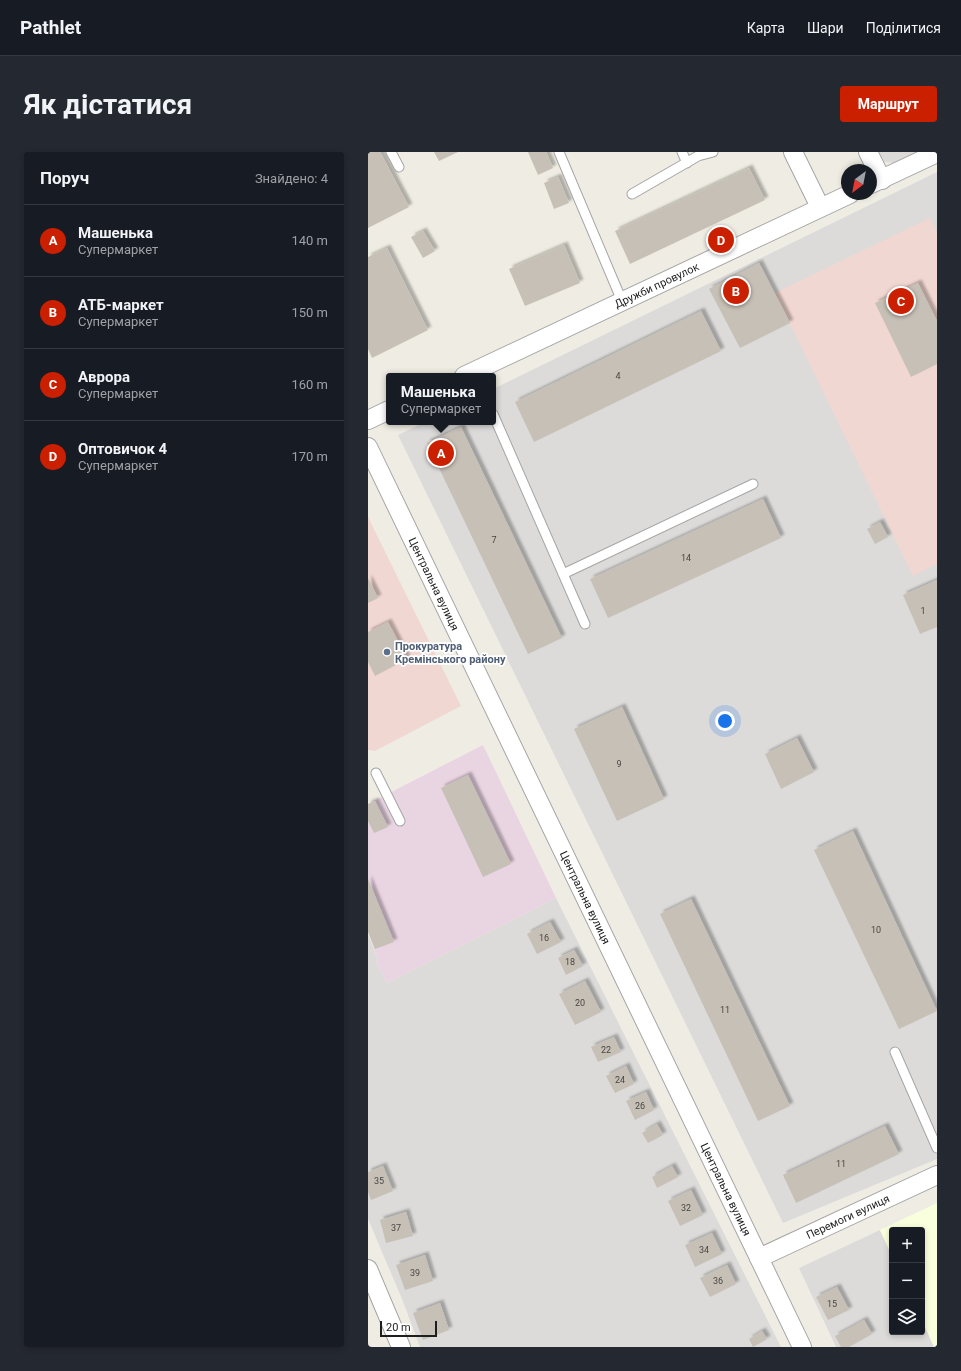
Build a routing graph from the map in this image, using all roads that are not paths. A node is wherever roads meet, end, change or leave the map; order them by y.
1 (391, 152) edge
2 (559, 152) edge
3 (682, 152) edge
4 (713, 152) edge
5 (793, 152) edge
6 (868, 152) edge
7 (937, 153) edge
8 (687, 163) junction
9 (871, 164) edge
10 (399, 167) dead end
11 (877, 182) edge
12 (632, 194) dead end
13 (841, 198) edge
14 (820, 207) junction
15 (622, 301) junction
16 (474, 373) edge
17 (386, 411) edge
18 (368, 420) edge
19 (496, 421) edge
20 (368, 447) edge
21 (753, 484) dead end
22 (563, 574) junction
23 (585, 624) dead end
24 (376, 773) dead end
25 (400, 821) dead end
26 (895, 1052) dead end
27 (937, 1148) edge
28 (937, 1175) edge
29 (759, 1258) junction
30 (368, 1269) edge
31 (401, 1347) edge
32 (802, 1347) edge

1 - 10 lane
2 - 15 lane
3 - 8 lane
4 - 8 lane
5 - 14 street
6 - 9 street
7 - 11 street
8 - 12 lane
13 - 14 street, Дружби провулок
14 - 15 street, Дружби провулок
15 - 16 street, Дружби провулок
17 - 18 street
19 - 22 lane
20 - 29 street, Центральна вулиця
21 - 22 lane
22 - 23 lane
24 - 25 lane
26 - 27 lane
28 - 29 street, Перемоги вулиця
29 - 32 street, Центральна вулиця
30 - 31 street

